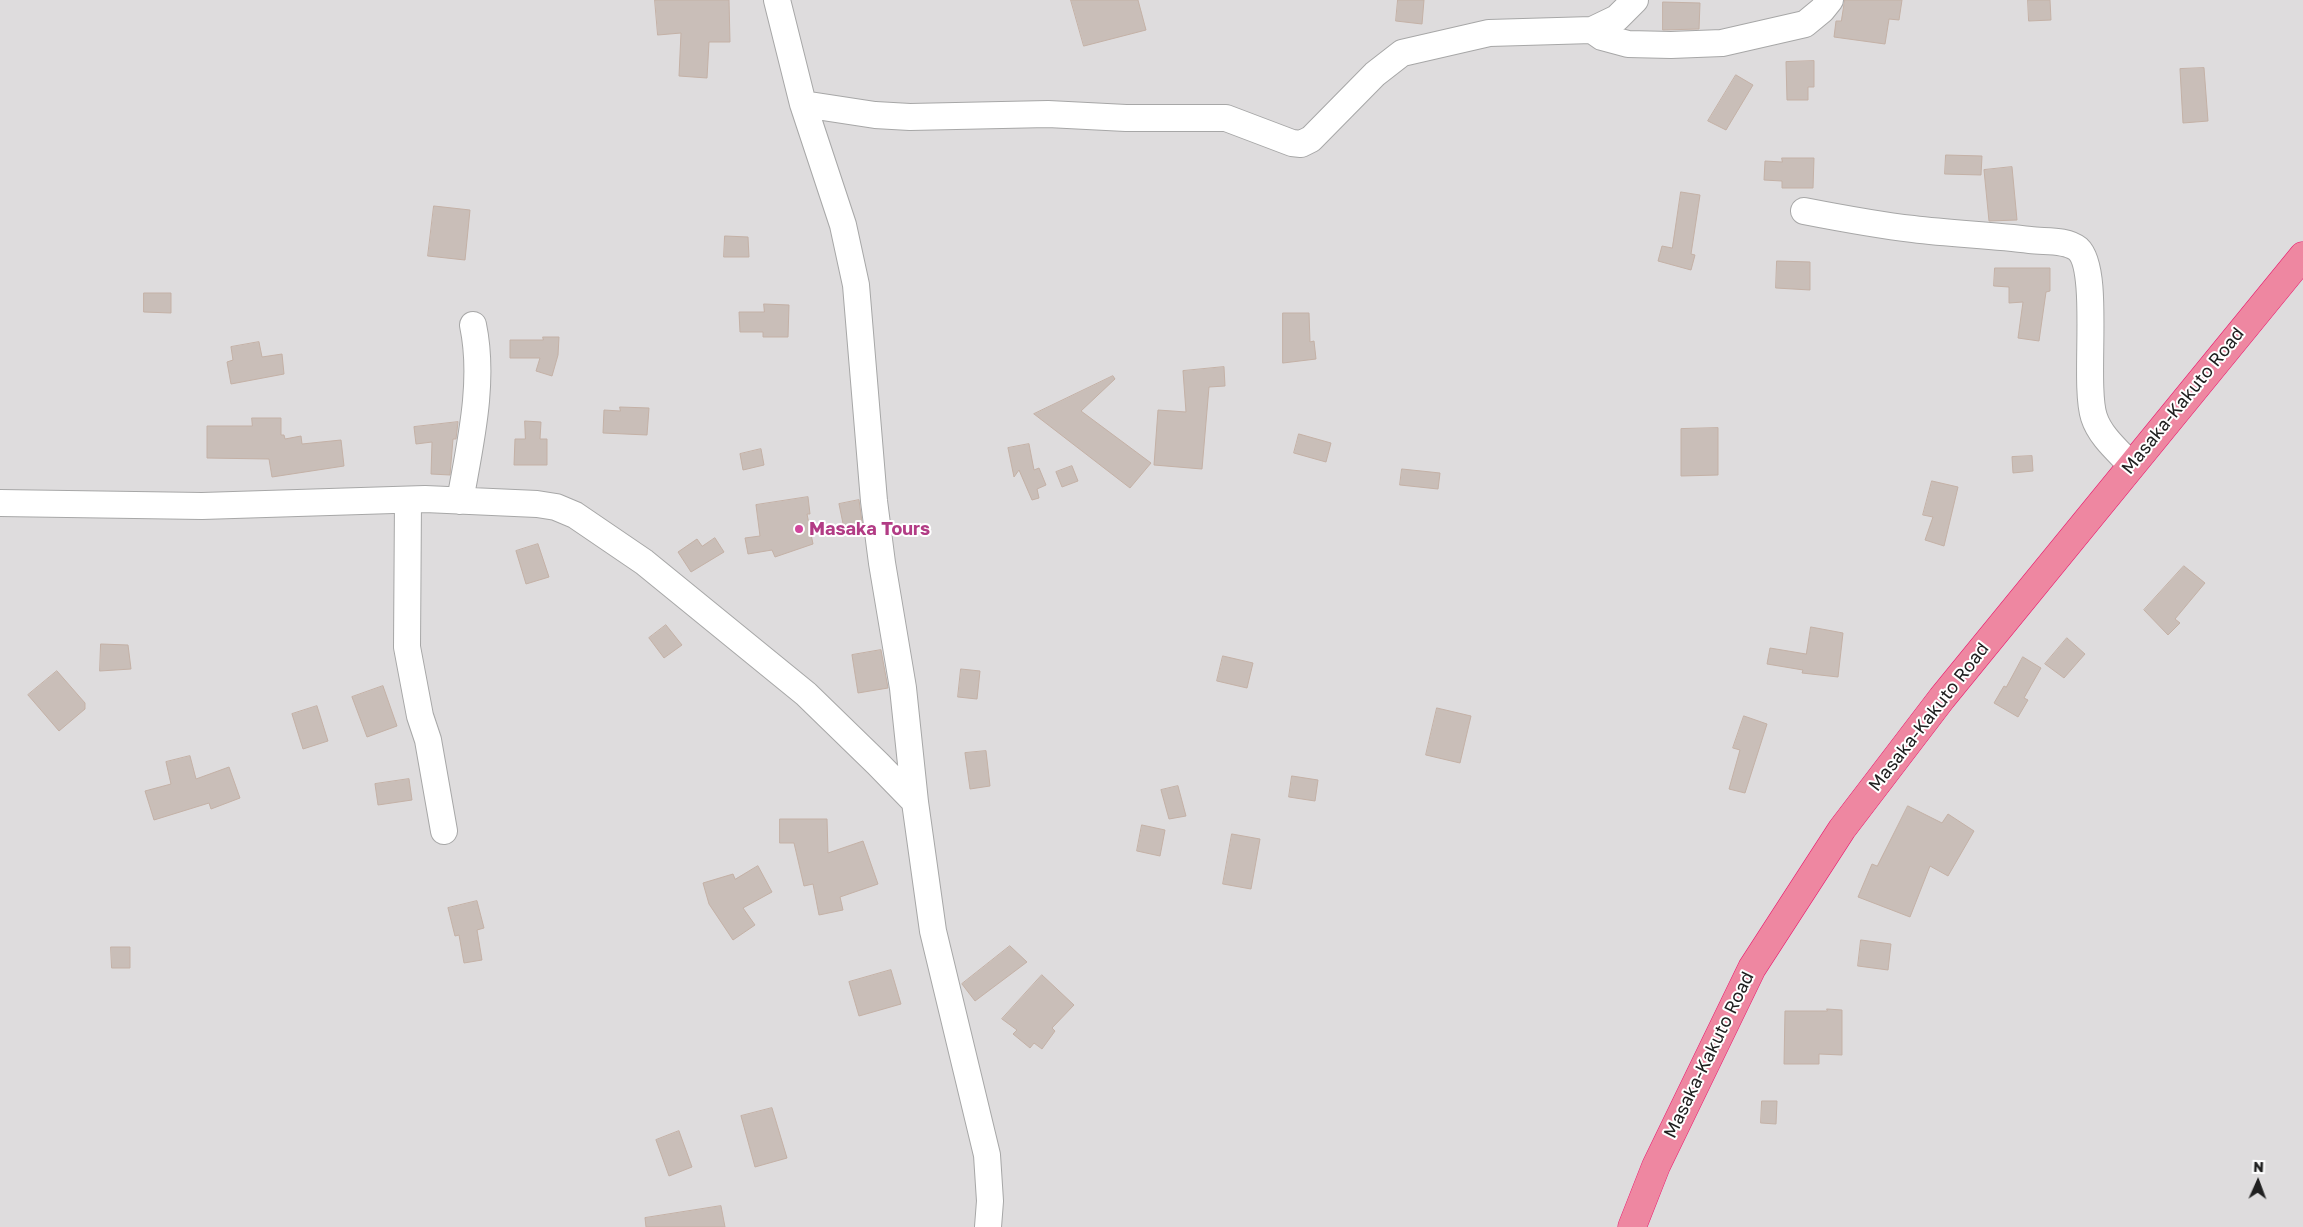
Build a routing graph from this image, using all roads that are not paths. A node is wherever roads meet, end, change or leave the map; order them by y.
1 (777, 0) edge
2 (1635, 0) edge
3 (1830, 0) edge
4 (1592, 30) junction
5 (803, 104) junction
6 (1804, 210) dead end
7 (2303, 256) edge
8 (473, 325) dead end
9 (2131, 465) junction
10 (408, 500) junction
11 (460, 501) junction
12 (0, 504) edge
13 (915, 802) junction
14 (444, 831) dead end
15 (988, 1227) edge
16 (1632, 1227) edge

1 - 5 street
2 - 4 street
3 - 4 street
4 - 5 street
5 - 13 street
6 - 9 street
7 - 9 highway, Masaka-Kakuto Road
8 - 11 street
9 - 16 highway, Masaka-Kakuto Road
10 - 11 street
10 - 12 street
10 - 14 street
11 - 13 street
13 - 15 street

